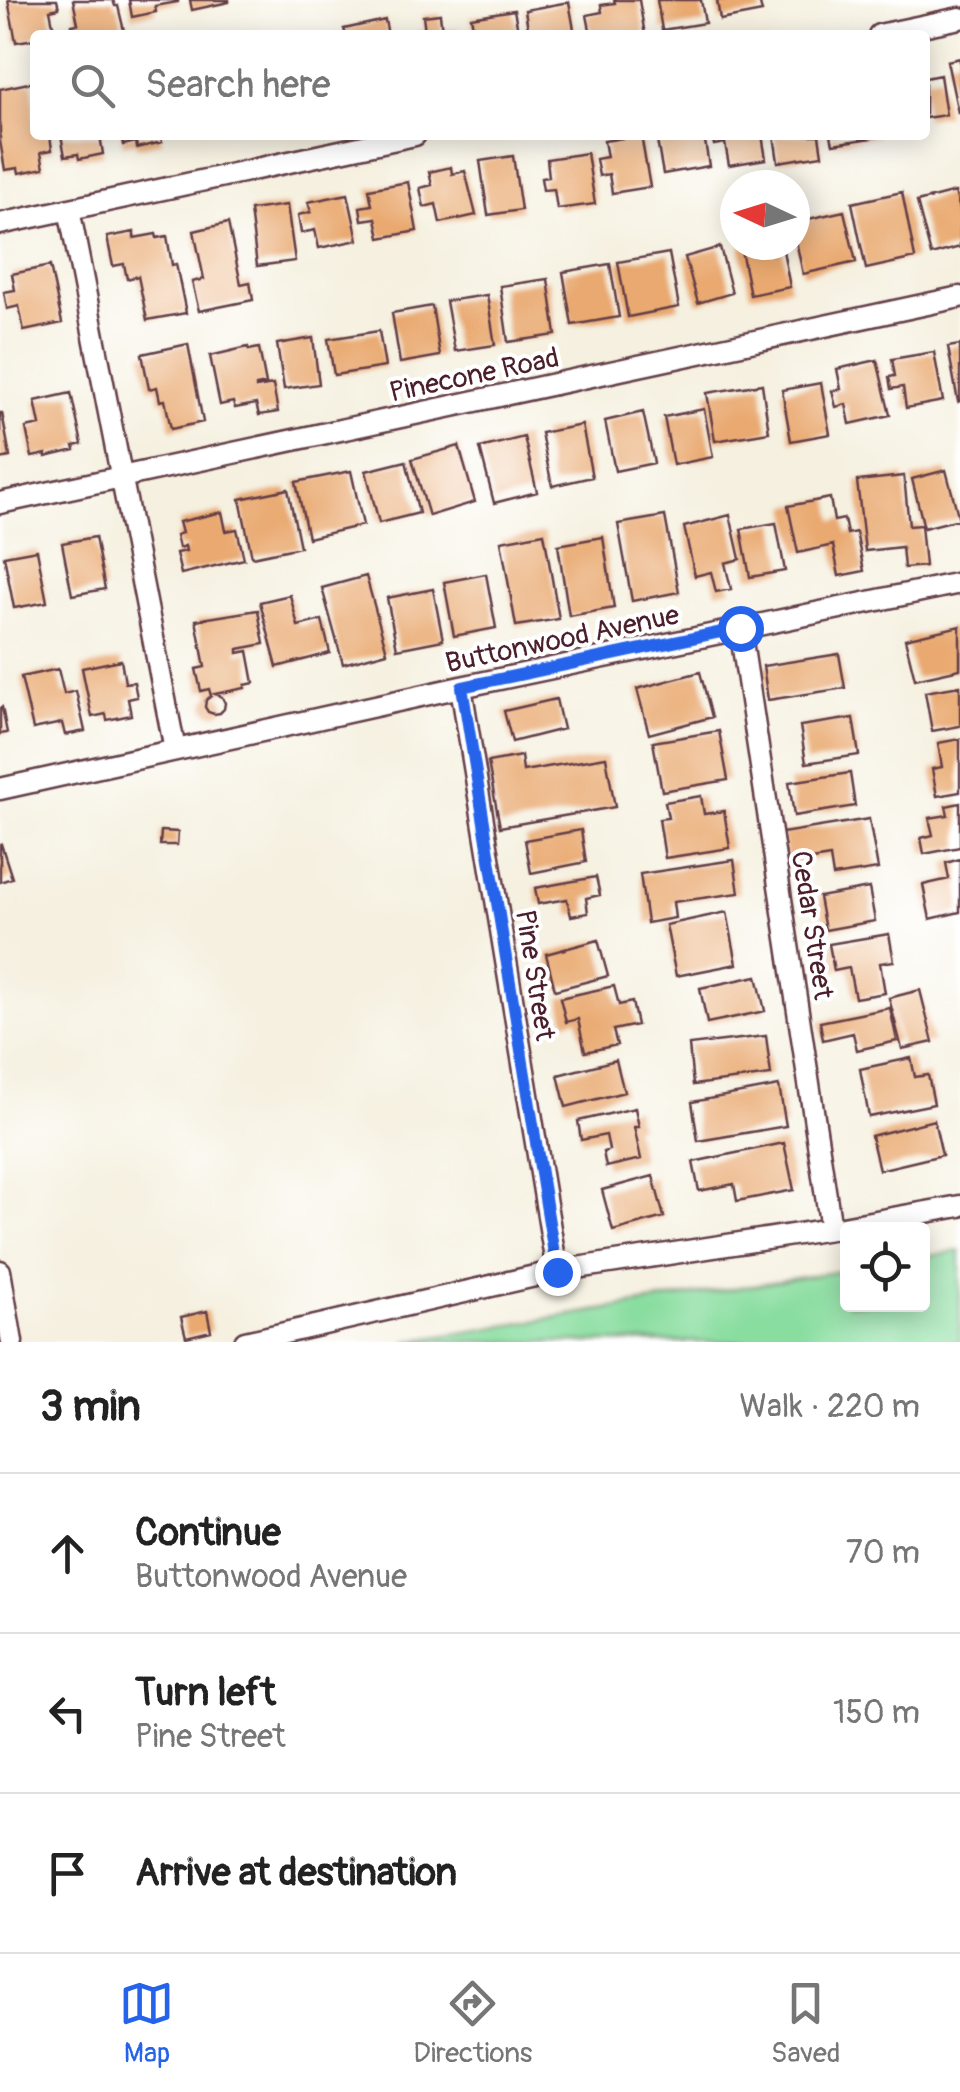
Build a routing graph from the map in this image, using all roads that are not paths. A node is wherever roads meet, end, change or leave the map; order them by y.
1 (960, 18) edge
2 (903, 30) edge
3 (392, 140) edge
4 (69, 210) junction
5 (0, 224) edge
6 (960, 297) edge
7 (122, 478) junction
8 (0, 503) edge
9 (960, 583) edge
10 (740, 628) junction
11 (462, 687) junction
12 (175, 750) junction
13 (0, 789) edge
14 (960, 1206) edge
15 (832, 1229) junction
16 (0, 1270) edge
17 (557, 1272) junction
18 (12, 1342) edge
19 (244, 1342) edge

1 - 2 street
3 - 4 street
4 - 5 street
4 - 7 street
6 - 7 street, Pinecone Road
7 - 8 street, Pinecone Road
7 - 12 street
9 - 10 street, Buttonwood Avenue
10 - 11 street, Buttonwood Avenue
10 - 15 street, Cedar Street
11 - 12 street, Buttonwood Avenue
11 - 17 street, Pine Street
12 - 13 street, Buttonwood Avenue
14 - 15 street
15 - 17 street
16 - 18 street
17 - 19 street

